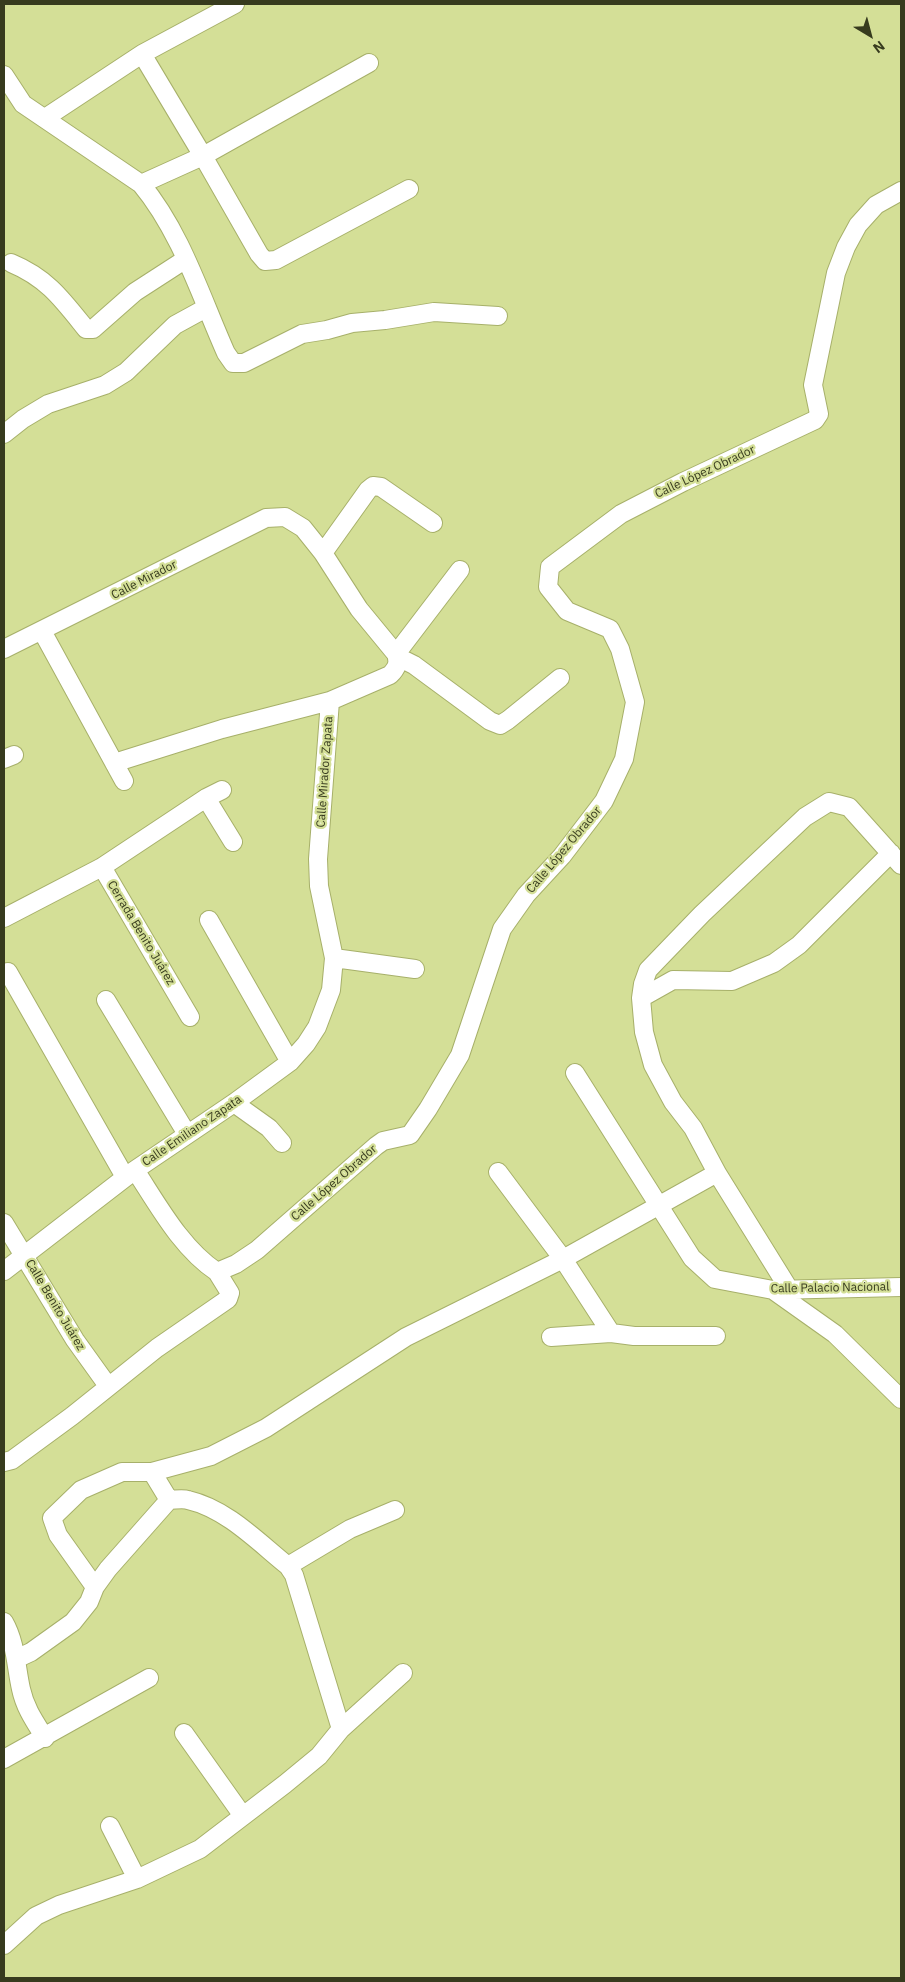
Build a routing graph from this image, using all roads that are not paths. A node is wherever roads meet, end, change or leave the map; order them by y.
1 (235, 4) edge
2 (142, 54) junction
3 (369, 63) dead end
4 (4, 75) edge
5 (45, 118) junction
6 (203, 156) junction
7 (141, 184) junction
8 (409, 188) dead end
9 (901, 192) edge
10 (186, 258) junction
11 (6, 262) edge
12 (206, 308) junction
13 (498, 316) dead end
14 (4, 434) edge
15 (433, 523) dead end
16 (323, 553) junction
17 (460, 570) dead end
18 (42, 631) junction
19 (4, 649) edge
20 (397, 657) junction
21 (560, 678) dead end
22 (330, 700) junction
23 (114, 763) junction
24 (124, 781) dead end
25 (222, 790) dead end
26 (206, 798) junction
27 (233, 842) dead end
28 (896, 859) edge
29 (102, 867) junction
30 (4, 918) edge
31 (209, 920) dead end
32 (334, 958) junction
33 (415, 969) dead end
34 (8, 972) dead end
35 (641, 998) junction
36 (106, 1000) dead end
37 (190, 1017) dead end
38 (290, 1062) junction
39 (575, 1073) dead end
40 (234, 1103) junction
41 (186, 1134) junction
42 (282, 1142) dead end
43 (498, 1172) dead end
44 (130, 1173) junction
45 (717, 1173) junction
46 (658, 1205) junction
47 (4, 1223) edge
48 (25, 1255) junction
49 (563, 1259) junction
50 (4, 1271) edge
51 (217, 1272) junction
52 (901, 1287) edge
53 (781, 1290) junction
54 (611, 1333) junction
55 (716, 1336) dead end
56 (551, 1337) dead end
57 (108, 1386) junction
58 (901, 1399) edge
59 (4, 1462) edge
60 (152, 1472) junction
61 (169, 1500) junction
62 (396, 1510) dead end
63 (288, 1566) junction
64 (95, 1587) junction
65 (4, 1622) edge
66 (16, 1659) junction
67 (404, 1673) dead end
68 (149, 1678) dead end
69 (341, 1729) junction
70 (184, 1733) dead end
71 (45, 1738) junction
72 (4, 1759) edge
73 (243, 1816) junction
74 (110, 1826) dead end
75 (137, 1879) junction
76 (4, 1945) edge

1 - 2 street
2 - 5 street
2 - 6 street
3 - 6 street
4 - 5 street
5 - 7 street
6 - 7 street
6 - 8 street
7 - 10 street
9 - 51 street, Calle López Obrador
10 - 11 street
10 - 12 street
12 - 13 street
12 - 14 street
15 - 16 street
16 - 18 street, Calle Mirador
16 - 20 street
17 - 20 street, Calle Mirador Zapata
18 - 19 street, Calle Mirador
18 - 23 street
20 - 21 street
20 - 22 street, Calle Mirador Zapata
22 - 23 street
22 - 32 street, Calle Mirador Zapata
23 - 24 street
25 - 26 street
26 - 27 street
26 - 29 street
28 - 35 street
28 - 35 street
29 - 30 street, Cerrada Benito Juárez
29 - 37 street, Cerrada Benito Juárez
31 - 38 street
32 - 33 street
32 - 38 street, Calle Emiliano Zapata
34 - 44 street
35 - 45 street
36 - 41 street
38 - 40 street, Calle Emiliano Zapata
39 - 46 street
40 - 41 street, Calle Emiliano Zapata
40 - 42 street
41 - 44 street, Calle Emiliano Zapata
43 - 49 street
44 - 48 street, Calle Emiliano Zapata
44 - 51 street
45 - 46 street
45 - 53 street
46 - 49 street
46 - 53 street, Calle Palacio Nacional
47 - 48 street, Calle Benito Juárez
48 - 50 street, Calle Emiliano Zapata
48 - 57 street, Calle Benito Juárez
49 - 54 street
49 - 60 street
51 - 57 street
52 - 53 street, Calle Palacio Nacional
53 - 58 street
54 - 55 street
54 - 56 street
57 - 59 street
60 - 61 street
60 - 64 street
61 - 63 street
61 - 64 street
62 - 63 street
63 - 69 street
64 - 66 street
65 - 66 street
66 - 71 street
67 - 69 street
68 - 71 street
69 - 73 street
70 - 73 street
71 - 72 street
73 - 75 street
74 - 75 street
75 - 76 street

